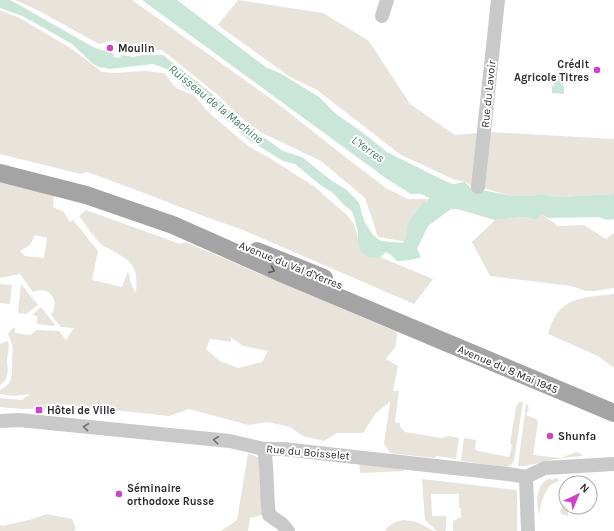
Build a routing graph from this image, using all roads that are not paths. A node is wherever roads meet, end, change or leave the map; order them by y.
1 (387, 0) edge
2 (498, 0) edge
3 (382, 16) dead end
4 (0, 173) edge
5 (478, 187) dead end
6 (405, 319) junction
7 (614, 401) edge
8 (614, 413) edge
9 (0, 420) edge
10 (259, 448) junction
11 (614, 464) edge
12 (526, 477) junction
13 (288, 531) edge
14 (528, 531) edge

1 - 3 street
2 - 5 street, Rue du Lavoir
4 - 6 main road, Avenue du Val d'Yerres
6 - 7 main road, Avenue du 8 Mai 1945
6 - 8 main road, Avenue du 8 Mai 1945
10 -> 9 street, Rue du Boisselet
10 - 12 street, Rue du Boisselet
10 - 13 street
11 - 12 street
12 - 14 street

